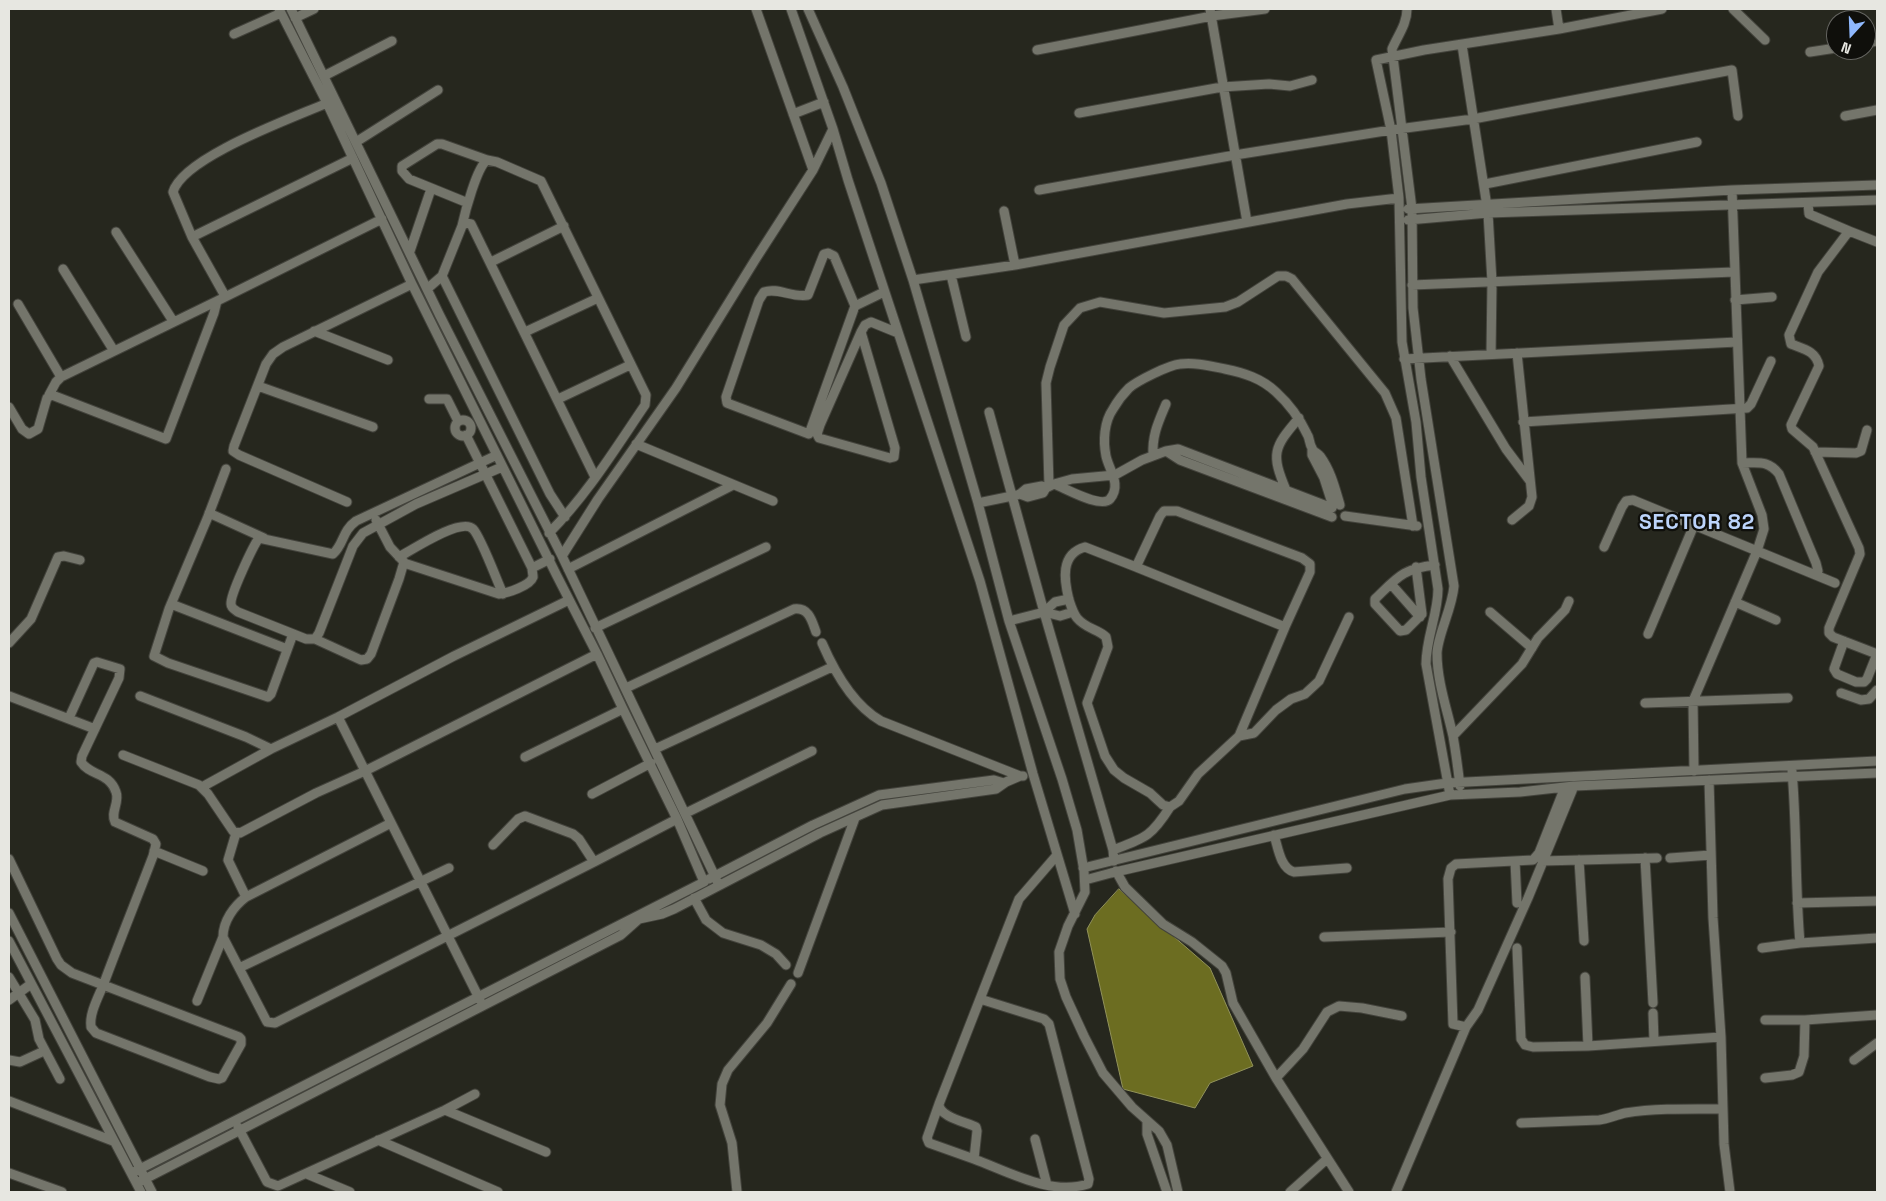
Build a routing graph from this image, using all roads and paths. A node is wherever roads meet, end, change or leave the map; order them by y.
1 (291, 9) edge
2 (314, 9) edge
3 (756, 9) edge
4 (791, 9) edge
5 (808, 9) edge
6 (1265, 9) edge
7 (1407, 9) edge
8 (1556, 9) edge
9 (1662, 9) edge
10 (1733, 9) edge
11 (280, 11) edge
12 (1624, 12) edge
13 (1211, 13) edge
14 (295, 18) junction
15 (1559, 29) junction
16 (234, 34) dead end
17 (1764, 40) dead end
18 (392, 42) dead end
19 (1462, 45) junction
20 (1037, 50) dead end
21 (1826, 50) edge
22 (1810, 52) dead end
23 (1394, 57) junction
24 (324, 76) junction
25 (1312, 80) dead end
26 (1222, 87) junction
27 (438, 90) dead end
28 (824, 102) junction
29 (327, 103) junction
30 (1877, 110) edge
31 (1078, 113) dead end
32 (793, 114) junction
33 (1738, 116) dead end
34 (1845, 116) dead end
35 (1473, 119) junction
36 (833, 129) junction
37 (1403, 129) junction
38 (1391, 130) junction
39 (356, 142) junction
40 (1697, 142) dead end
41 (1234, 155) junction
42 (353, 158) junction
43 (487, 160) junction
44 (812, 170) junction
45 (1485, 184) junction
46 (1877, 185) edge
47 (431, 189) junction
48 (1039, 190) dead end
49 (1732, 190) junction
50 (1399, 198) junction
51 (1877, 200) edge
52 (468, 202) junction
53 (1808, 203) junction
54 (1486, 204) junction
55 (1732, 205) junction
56 (1412, 209) junction
57 (1400, 210) junction
58 (1004, 211) dead end
59 (1488, 213) junction
60 (382, 220) junction
61 (1412, 220) junction
62 (1400, 221) junction
63 (1246, 222) junction
64 (462, 226) junction
65 (564, 226) junction
66 (1846, 229) junction
67 (116, 232) dead end
68 (192, 237) junction
69 (1877, 242) edge
70 (410, 251) junction
71 (491, 262) junction
72 (1015, 266) junction
73 (63, 270) dead end
74 (1734, 272) junction
75 (951, 275) junction
76 (442, 276) junction
77 (913, 280) junction
78 (1492, 282) junction
79 (412, 284) junction
80 (1412, 285) junction
81 (427, 289) junction
82 (884, 292) junction
83 (1772, 297) dead end
84 (598, 298) junction
85 (221, 299) junction
86 (1735, 300) junction
87 (18, 304) dead end
88 (856, 306) junction
89 (440, 316) junction
90 (173, 321) junction
91 (430, 321) junction
92 (314, 331) junction
93 (525, 332) junction
94 (861, 332) junction
95 (898, 333) junction
96 (966, 337) dead end
97 (1737, 342) junction
98 (114, 351) junction
99 (1517, 353) junction
100 (1491, 354) junction
101 (1450, 356) junction
102 (1418, 357) junction
103 (1404, 359) junction
104 (388, 360) dead end
105 (1771, 361) dead end
106 (630, 365) junction
107 (61, 377) junction
108 (258, 386) junction
109 (50, 395) junction
110 (430, 399) dead end
111 (558, 399) junction
112 (1166, 404) dead end
113 (9, 407) edge
114 (1740, 409) junction
115 (989, 412) dead end
116 (1299, 418) junction
117 (1523, 422) junction
118 (373, 427) dead end
119 (1866, 430) dead end
120 (636, 444) junction
121 (1166, 451) junction
122 (1815, 452) junction
123 (498, 455) junction
124 (1153, 456) junction
125 (481, 462) junction
126 (1742, 463) junction
127 (502, 467) junction
128 (226, 469) dead end
129 (486, 474) junction
130 (1115, 475) junction
131 (595, 477) junction
132 (1530, 482) junction
133 (733, 485) junction
134 (1050, 486) junction
135 (1286, 490) junction
136 (529, 492) junction
137 (1017, 495) junction
138 (519, 498) junction
139 (773, 501) dead end
140 (346, 502) dead end
141 (978, 503) junction
142 (1335, 509) junction
143 (210, 513) junction
144 (373, 513) junction
145 (565, 517) junction
146 (1512, 520) dead end
147 (378, 525) junction
148 (1694, 525) junction
149 (549, 533) junction
150 (264, 538) junction
151 (766, 547) dead end
152 (1604, 547) dead end
153 (1757, 551) junction
154 (334, 553) junction
155 (562, 556) junction
156 (550, 559) junction
157 (80, 560) dead end
158 (401, 560) junction
159 (347, 563) junction
160 (1435, 565) junction
161 (1136, 567) junction
162 (1416, 567) junction
163 (532, 568) junction
164 (568, 569) junction
165 (1816, 576) junction
166 (1835, 583) dead end
167 (1391, 584) junction
168 (503, 594) junction
169 (1069, 599) junction
170 (569, 600) junction
171 (1569, 601) dead end
172 (1735, 602) junction
173 (171, 604) junction
174 (1044, 612) junction
175 (1073, 612) junction
176 (1490, 612) dead end
177 (1348, 617) dead end
178 (1420, 617) junction
179 (1776, 620) dead end
180 (1010, 621) junction
181 (1285, 627) junction
182 (595, 628) junction
183 (816, 632) dead end
184 (293, 634) junction
185 (1648, 634) dead end
186 (315, 639) junction
187 (1844, 641) junction
188 (9, 643) edge
189 (822, 643) dead end
190 (1532, 648) junction
191 (287, 649) junction
192 (1437, 650) junction
193 (598, 654) junction
194 (1426, 654) junction
195 (1877, 654) edge
196 (832, 667) junction
197 (626, 688) junction
198 (1877, 690) edge
199 (1841, 693) dead end
200 (9, 696) edge
201 (140, 696) dead end
202 (1788, 698) dead end
203 (1693, 701) junction
204 (1645, 703) dead end
205 (623, 709) junction
206 (338, 717) junction
207 (69, 718) junction
208 (640, 720) junction
209 (631, 725) junction
210 (95, 729) junction
211 (1239, 736) junction
212 (1452, 736) junction
213 (271, 749) junction
214 (655, 749) junction
215 (812, 751) dead end
216 (123, 755) dead end
217 (525, 757) dead end
218 (1877, 761) edge
219 (651, 764) junction
220 (1792, 765) junction
221 (1694, 771) junction
222 (365, 772) junction
223 (1877, 773) edge
224 (1033, 774) junction
225 (1020, 776) junction
226 (1793, 777) junction
227 (1709, 780) junction
228 (1459, 782) junction
229 (1004, 783) junction
230 (1447, 783) junction
231 (202, 787) junction
232 (1569, 787) junction
233 (592, 794) dead end
234 (1450, 794) junction
235 (1461, 794) junction
236 (1170, 807) junction
237 (686, 813) junction
238 (854, 818) junction
239 (677, 819) junction
240 (391, 823) junction
241 (236, 833) junction
242 (1274, 835) junction
243 (493, 845) dead end
244 (1113, 850) junction
245 (154, 851) junction
246 (1711, 854) junction
247 (1057, 855) junction
248 (1645, 858) junction
249 (1657, 858) dead end
250 (1670, 858) dead end
251 (9, 859) edge
252 (1579, 860) junction
253 (1114, 861) junction
254 (1515, 861) junction
255 (1542, 861) junction
256 (594, 862) junction
257 (449, 868) dead end
258 (1084, 868) junction
259 (1347, 868) dead end
260 (203, 871) dead end
261 (1116, 872) junction
262 (714, 876) junction
263 (421, 880) junction
264 (1085, 880) junction
265 (704, 882) junction
266 (719, 886) junction
267 (709, 890) junction
268 (246, 897) junction
269 (694, 898) junction
270 (1877, 901) edge
271 (1516, 903) dead end
272 (1797, 903) junction
273 (9, 913) edge
274 (1075, 914) junction
275 (634, 919) junction
276 (1451, 932) junction
277 (447, 935) junction
278 (223, 937) junction
279 (1324, 937) dead end
280 (1877, 938) edge
281 (22, 939) junction
282 (1584, 940) dead end
283 (9, 943) edge
284 (1800, 943) junction
285 (1517, 948) dead end
286 (1762, 948) dead end
287 (786, 965) dead end
288 (239, 968) junction
289 (524, 972) junction
290 (798, 973) dead end
291 (9, 977) edge
292 (1585, 977) dead end
293 (530, 981) junction
294 (31, 984) junction
295 (791, 984) dead end
296 (103, 986) junction
297 (18, 993) junction
298 (479, 997) junction
299 (980, 999) junction
300 (9, 1000) edge
301 (197, 1001) dead end
302 (483, 1007) junction
303 (1877, 1015) edge
304 (1402, 1016) dead end
305 (1765, 1020) dead end
306 (1805, 1020) junction
307 (1466, 1027) junction
308 (1721, 1037) junction
309 (1654, 1041) junction
310 (1877, 1043) edge
311 (1588, 1046) junction
312 (44, 1050) junction
313 (9, 1060) edge
314 (1854, 1060) dead end
315 (1276, 1078) junction
316 (1765, 1078) dead end
317 (60, 1080) dead end
318 (475, 1094) dead end
319 (9, 1101) edge
320 (939, 1104) junction
321 (1723, 1109) junction
322 (445, 1110) junction
323 (1147, 1121) junction
324 (234, 1122) junction
325 (1521, 1123) dead end
326 (239, 1131) junction
327 (378, 1140) junction
328 (1035, 1140) dead end
329 (113, 1141) junction
330 (546, 1152) dead end
331 (974, 1159) junction
332 (1327, 1159) junction
333 (136, 1171) junction
334 (9, 1173) edge
335 (308, 1174) junction
336 (141, 1181) junction
337 (1047, 1185) junction
338 (1080, 1189) edge
339 (1065, 1190) edge
340 (62, 1192) edge
341 (141, 1192) edge
342 (152, 1192) edge
343 (350, 1192) edge
344 (498, 1192) edge
345 (737, 1192) edge
346 (1167, 1192) edge
347 (1178, 1192) edge
348 (1290, 1192) edge
349 (1348, 1192) edge
350 (1396, 1192) edge
351 (1730, 1192) edge

1 - 14 street
2 - 14 street
3 - 32 street
4 - 28 street
5 - 77 street
6 - 13 street
7 - 23 street
8 - 15 street
9 - 12 street
10 - 17 street
11 - 16 street
11 - 29 street
12 - 15 street
13 - 20 street
13 - 26 street
14 - 24 street
15 - 19 street
18 - 24 street
19 - 23 street
19 - 35 street
21 - 22 street
23 - 37 street
23 - 38 street
24 - 39 street
25 - 26 street
26 - 31 street
26 - 41 street
27 - 39 street
28 - 32 street
28 - 36 street
29 - 42 street
29 - 68 street
30 - 34 street
32 - 44 street
33 - 35 street
35 - 37 street
35 - 45 street
36 - 44 street
36 - 82 street
37 - 38 street
37 - 56 street
38 - 41 street
38 - 50 street
39 - 70 street
40 - 45 street
41 - 48 street
41 - 63 street
42 - 60 street
42 - 68 street
43 - 47 street
43 - 52 street
43 - 65 street
44 - 120 street
45 - 54 street
46 - 49 street
47 - 52 street
47 - 70 street
49 - 54 street
49 - 55 street
50 - 57 street
50 - 63 street
51 - 53 street
52 - 64 street
53 - 55 street
53 - 66 street
54 - 56 street
54 - 59 street
55 - 59 street
55 - 74 street
56 - 57 street
56 - 61 street
57 - 62 street
58 - 72 street
59 - 61 street
59 - 78 street
60 - 79 street
60 - 85 street
61 - 62 street
61 - 80 street
62 - 103 street
63 - 72 street
64 - 71 street
64 - 76 street
65 - 71 street
65 - 84 street
66 - 69 street
66 - 122 street
67 - 90 street
68 - 85 street
70 - 81 street
71 - 93 street
72 - 75 street
73 - 98 street
74 - 78 street
74 - 86 street
75 - 77 street
75 - 96 street
76 - 81 street
76 - 145 street
77 - 141 street
78 - 80 street
78 - 100 street
79 - 91 street
79 - 92 street
80 - 102 street
81 - 89 street
82 - 88 street
82 - 95 street
83 - 86 street
84 - 93 street
84 - 106 street
85 - 90 street
85 - 109 street
86 - 97 street
87 - 107 street
88 - 88 street
89 - 91 street
89 - 136 street
90 - 98 street
91 - 123 street
92 - 104 street
92 - 108 street
93 - 111 street
94 - 94 street
94 - 95 street
95 - 224 street
97 - 99 street
97 - 114 street
98 - 107 street
99 - 100 street
99 - 117 street
100 - 101 street
101 - 102 street
101 - 132 street
102 - 103 street
102 - 192 street
103 - 160 street
105 - 114 street
106 - 111 street
106 - 131 street
107 - 109 street
108 - 118 street
108 - 140 street
109 - 113 street
110 - 125 street
111 - 131 street
112 - 124 street
114 - 117 street
114 - 126 street
115 - 137 street
116 - 130 street
116 - 135 street
116 - 142 street
117 - 132 street
119 - 122 street
120 - 133 street
120 - 155 street
121 - 124 street
121 - 135 street
121 - 142 street
122 - 187 street
123 - 125 street
123 - 127 street
124 - 130 street
125 - 129 street
125 - 144 street
126 - 153 street
126 - 165 street
127 - 129 street
127 - 138 street
128 - 143 street
129 - 147 street
129 - 163 street
130 - 134 street
130 - 134 street
131 - 145 street
132 - 146 street
133 - 139 street
133 - 164 street
134 - 137 street
134 - 142 street
135 - 142 street
136 - 138 street
136 - 149 street
137 - 141 street
137 - 174 street
138 - 156 street
141 - 180 street
143 - 150 street
143 - 173 street
144 - 147 street
144 - 154 street
145 - 149 street
147 - 158 street
147 - 159 street
148 - 152 street
148 - 153 street
148 - 185 street
149 - 155 street
150 - 154 street
150 - 184 street
151 - 182 street
153 - 165 street
153 - 172 street
154 - 159 street
155 - 164 street
156 - 163 street
156 - 170 street
157 - 188 street
158 - 168 street
158 - 168 street
158 - 186 street
159 - 186 street
160 - 162 street
160 - 194 street
161 - 169 street
161 - 181 street
161 - 181 street
162 - 167 street
162 - 178 street
163 - 168 street
164 - 182 street
165 - 166 street
167 - 178 street
167 - 178 street
169 - 174 street
169 - 175 street
170 - 193 street
170 - 206 street
171 - 190 street
172 - 179 street
172 - 203 street
173 - 191 street
173 - 191 street
174 - 175 street
174 - 180 street
174 - 244 street
175 - 236 street
176 - 190 street
177 - 211 street
180 - 258 street
181 - 211 street
182 - 197 street
183 - 197 street
184 - 186 street
184 - 191 street
187 - 195 street
187 - 195 street
189 - 196 street
190 - 212 street
192 - 194 street
192 - 212 street
193 - 205 street
193 - 222 street
194 - 230 street
196 - 214 street
196 - 225 street
197 - 208 street
198 - 199 street
200 - 207 street
201 - 213 street
202 - 203 street
203 - 204 street
203 - 221 street
205 - 209 street
205 - 217 street
206 - 213 street
206 - 222 street
207 - 210 street
207 - 210 street
208 - 209 street
208 - 214 street
209 - 219 street
210 - 245 street
211 - 236 street
212 - 228 street
213 - 231 street
214 - 237 street
215 - 237 street
216 - 231 street
218 - 220 street
219 - 233 street
219 - 239 street
220 - 221 street
220 - 226 street
221 - 228 street
222 - 240 street
222 - 241 street
223 - 226 street
224 - 225 street
224 - 247 street
225 - 229 street
226 - 227 street
226 - 272 street
227 - 232 street
227 - 246 street
228 - 230 street
228 - 235 street
229 - 238 street
229 - 262 street
230 - 234 street
230 - 253 street
231 - 241 street
232 - 235 street
232 - 254 street
232 - 255 street
234 - 235 street
234 - 242 street
236 - 244 street
237 - 262 street
238 - 266 street
238 - 290 street
239 - 256 street
239 - 265 street
240 - 263 street
240 - 268 street
241 - 268 street
242 - 259 street
242 - 261 street
243 - 256 street
244 - 253 street
245 - 260 street
245 - 296 street
246 - 250 street
246 - 308 street
247 - 274 street
247 - 299 street
248 - 249 street
248 - 252 street
248 - 309 street
251 - 296 street
252 - 255 street
252 - 282 street
253 - 258 street
254 - 271 street
254 - 276 street
255 - 307 street
256 - 277 street
257 - 263 street
258 - 264 street
261 - 264 street
261 - 315 street
262 - 265 street
262 - 266 street
263 - 277 street
263 - 288 street
264 - 274 street
265 - 267 street
265 - 275 street
266 - 267 street
267 - 269 street
268 - 278 street
269 - 275 street
269 - 287 street
270 - 272 street
272 - 284 street
273 - 281 street
274 - 323 street
275 - 289 street
275 - 293 street
276 - 279 street
276 - 307 street
277 - 288 street
277 - 298 street
278 - 288 street
278 - 301 street
280 - 284 street
281 - 283 street
281 - 333 street
283 - 294 street
284 - 286 street
285 - 311 street
289 - 293 street
289 - 298 street
291 - 297 street
292 - 311 street
293 - 302 street
294 - 297 street
294 - 329 street
295 - 345 street
296 - 296 street
297 - 300 street
297 - 312 street
298 - 302 street
298 - 324 street
299 - 320 street
299 - 338 street
302 - 326 street
303 - 306 street
304 - 315 street
305 - 306 street
306 - 316 street
307 - 350 street
308 - 309 street
308 - 321 street
309 - 311 street
310 - 314 street
312 - 313 street
312 - 317 street
315 - 332 street
318 - 322 street
319 - 329 street
320 - 331 street
320 - 331 street
321 - 325 street
321 - 351 street
322 - 327 street
322 - 330 street
323 - 346 street
323 - 347 street
324 - 326 street
324 - 333 street
326 - 335 street
326 - 336 street
327 - 335 street
327 - 344 street
328 - 337 street
329 - 333 street
331 - 337 street
332 - 348 street
332 - 349 street
333 - 336 street
334 - 340 street
335 - 343 street
336 - 341 street
336 - 342 street
337 - 339 street
338 - 339 street

